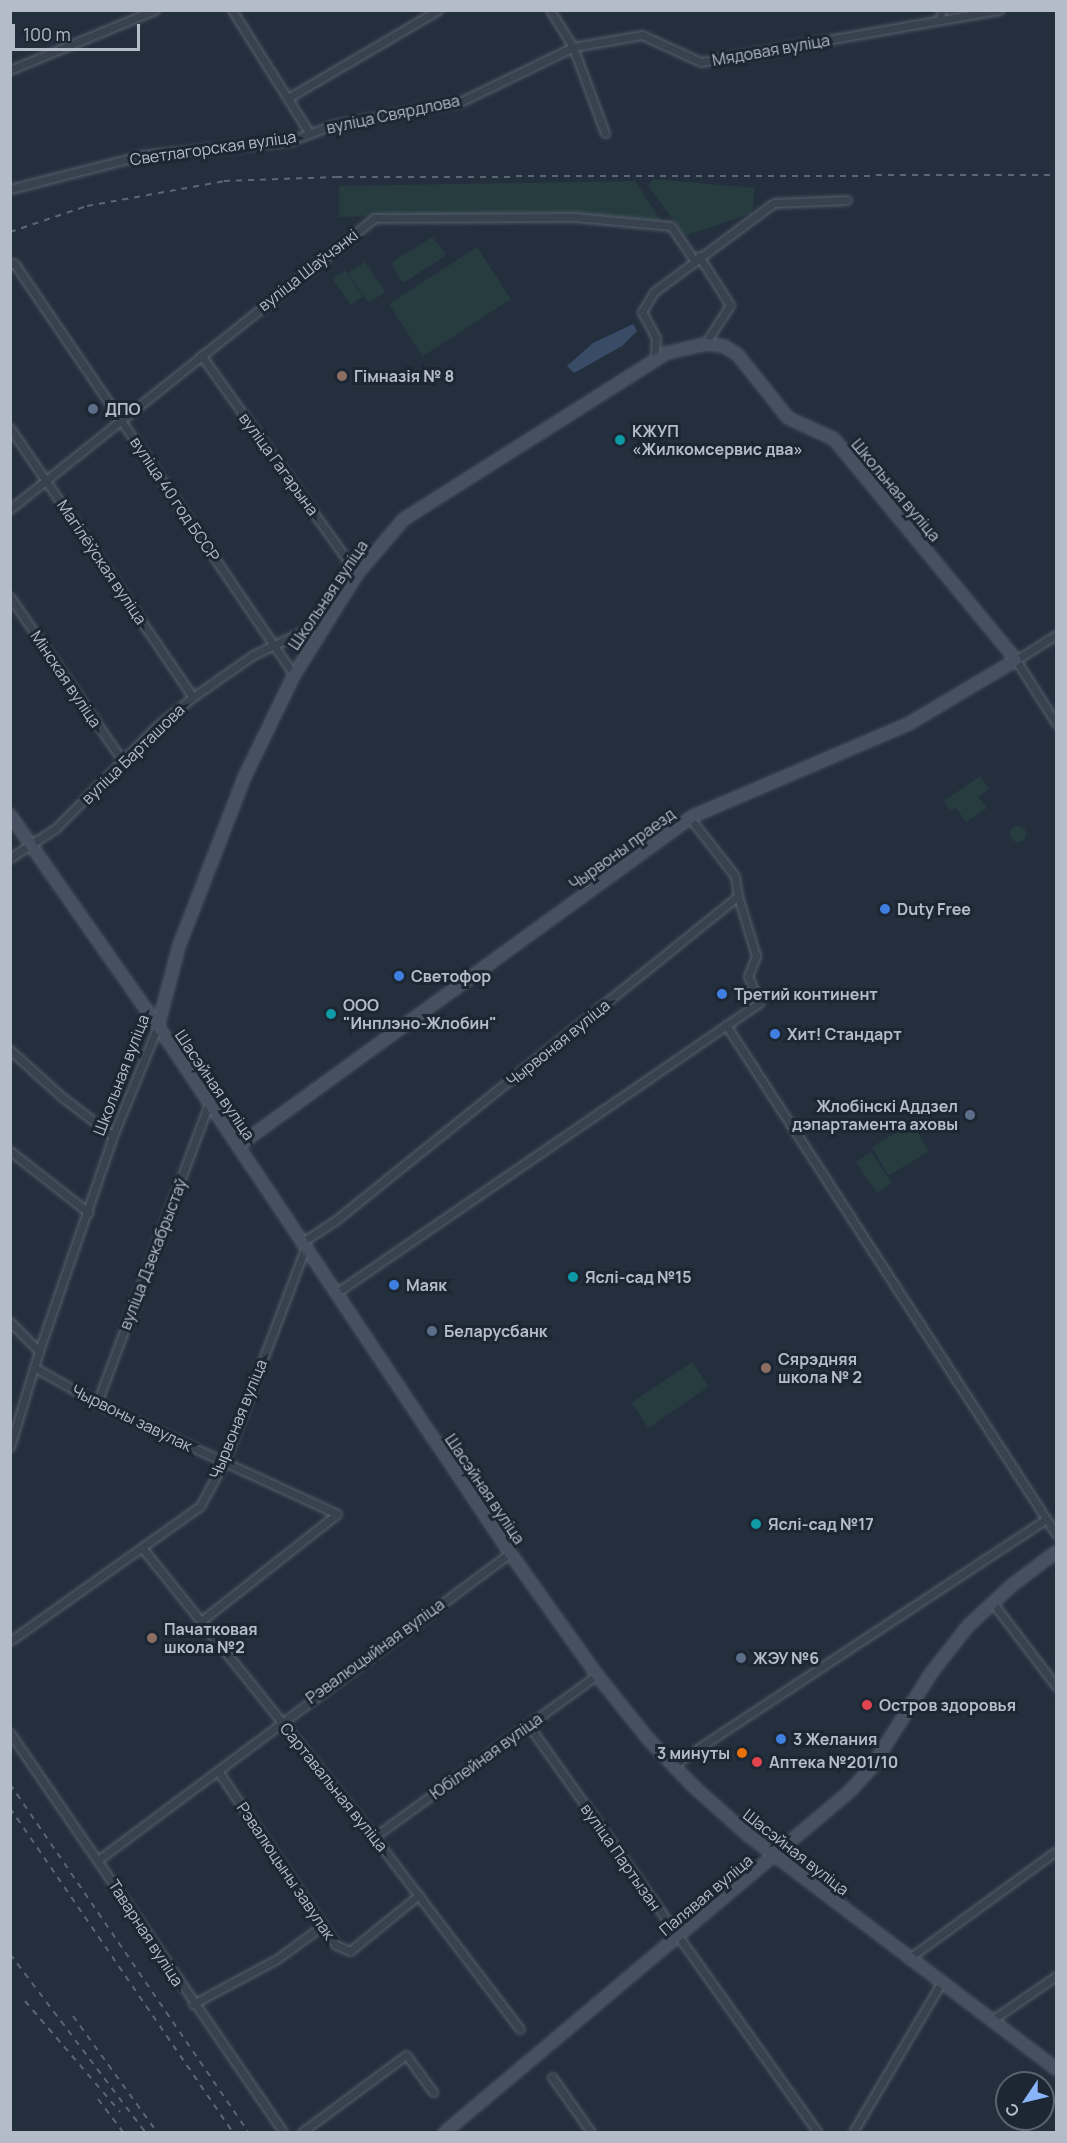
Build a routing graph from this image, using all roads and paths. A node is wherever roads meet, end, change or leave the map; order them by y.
1 (155, 10) edge
2 (232, 10) edge
3 (438, 10) edge
4 (550, 10) edge
5 (942, 10) edge
6 (999, 10) edge
7 (966, 13) edge
8 (939, 20) junction
9 (573, 47) junction
10 (10, 70) edge
11 (288, 99) junction
12 (605, 133) dead end
13 (310, 134) junction
14 (10, 189) edge
15 (847, 200) dead end
16 (697, 258) junction
17 (12, 264) edge
18 (705, 344) junction
19 (201, 355) junction
20 (655, 361) junction
21 (120, 418) junction
22 (10, 428) edge
23 (47, 481) junction
24 (10, 509) edge
25 (357, 574) junction
26 (10, 597) edge
27 (323, 622) junction
28 (1056, 635) edge
29 (274, 645) junction
30 (1016, 660) junction
31 (294, 675) junction
32 (193, 697) junction
33 (1056, 723) edge
34 (122, 760) junction
35 (10, 815) edge
36 (690, 818) junction
37 (30, 844) junction
38 (10, 858) edge
39 (738, 896) junction
40 (726, 1025) junction
41 (158, 1026) junction
42 (10, 1050) edge
43 (209, 1104) junction
44 (113, 1136) junction
45 (238, 1146) junction
46 (10, 1151) edge
47 (89, 1213) junction
48 (303, 1246) junction
49 (336, 1293) junction
50 (10, 1322) edge
51 (39, 1351) junction
52 (34, 1367) junction
53 (96, 1403) junction
54 (10, 1447) edge
55 (224, 1462) junction
56 (1046, 1519) junction
57 (1056, 1534) edge
58 (143, 1549) junction
59 (1056, 1552) edge
60 (510, 1553) junction
61 (993, 1602) junction
62 (201, 1621) junction
63 (10, 1641) edge
64 (597, 1675) junction
65 (1056, 1686) edge
66 (280, 1720) junction
67 (529, 1726) junction
68 (10, 1734) edge
69 (673, 1765) junction
70 (218, 1771) junction
71 (374, 1836) junction
72 (1056, 1851) edge
73 (775, 1856) junction
74 (98, 1860) junction
75 (419, 1895) junction
76 (322, 1926) junction
77 (678, 1937) junction
78 (908, 1959) junction
79 (1056, 1976) edge
80 (941, 1983) junction
81 (193, 2004) junction
82 (992, 2020) junction
83 (520, 2029) dead end
84 (1056, 2068) edge
85 (552, 2077) dead end
86 (433, 2092) dead end
87 (283, 2133) edge
88 (302, 2133) edge
89 (445, 2133) edge
90 (591, 2133) edge
91 (818, 2133) edge
92 (853, 2133) edge

1 - 10 street
2 - 11 street
3 - 11 street
4 - 9 street
5 - 8 street
6 - 7 street
7 - 8 street, Мядовая вуліца
8 - 9 street, Мядовая вуліца
9 - 12 street
9 - 13 street, вуліца Свярдлова
11 - 13 street
13 - 14 street, Светлагорская вуліца
15 - 16 street
16 - 18 street
16 - 19 street, вуліца Шаўчэнкі
16 - 20 street
17 - 21 street, вуліца 40 год БССР
18 - 20 street, Школьная вуліца
18 - 30 street, Школьная вуліца
19 - 21 street, вуліца Шаўчэнкі
19 - 25 street, вуліца Гагарына
20 - 25 street, Школьная вуліца
21 - 23 street, вуліца Шаўчэнкі
21 - 29 street, вуліца 40 год БССР
22 - 23 street, Магілёўская вуліца
23 - 24 street, вуліца Шаўчэнкі
23 - 32 street, Магілёўская вуліца
25 - 27 street, Школьная вуліца
26 - 34 street, Мінская вуліца
27 - 29 street, вуліца Барташова
27 - 31 street, Школьная вуліца
28 - 30 street, Чырвоны праезд
29 - 31 street, вуліца 40 год БССР
29 - 32 street, вуліца Барташова
30 - 33 street
30 - 36 street, Чырвоны праезд
31 - 41 street, Школьная вуліца
32 - 34 street, вуліца Барташова
34 - 37 street, вуліца Барташова
35 - 37 street, Шасэйная вуліца
36 - 39 street
36 - 45 street, Чырвоны праезд
37 - 38 street, вуліца Барташова
37 - 41 street, Шасэйная вуліца
39 - 40 street
39 - 48 street, Чырвоная вуліца
40 - 49 street
40 - 56 street
41 - 43 street, Шасэйная вуліца
41 - 44 street, Школьная вуліца
42 - 44 street
43 - 45 street, Шасэйная вуліца
43 - 53 street, вуліца Дзекабрыстаў
44 - 47 street, Школьная вуліца
45 - 48 street, Шасэйная вуліца
46 - 47 street
47 - 51 street, Школьная вуліца
48 - 49 street, Шасэйная вуліца
48 - 55 street, Чырвоная вуліца
49 - 60 street, Шасэйная вуліца
50 - 51 street
51 - 52 street, Школьная вуліца
52 - 53 street, Чырвоны завулак
52 - 54 street, Школьная вуліца
53 - 55 street, Чырвоны завулак
55 - 58 street, Чырвоная вуліца
55 - 62 street, Чырвоны завулак
56 - 57 street
56 - 69 street
58 - 62 street, Сартавальная вуліца
58 - 63 street, Чырвоная вуліца
59 - 61 street, Палявая вуліца
60 - 64 street, Шасэйная вуліца
60 - 66 street, Рэвалюцыйная вуліца
61 - 65 street
61 - 73 street, Палявая вуліца
62 - 66 street, Сартавальная вуліца
64 - 67 street, Юбілейная вуліца
64 - 69 street, Шасэйная вуліца
66 - 70 street, Рэвалюцыйная вуліца
66 - 71 street, Сартавальная вуліца
67 - 71 street, Юбілейная вуліца
67 - 77 street, вуліца Партызан
68 - 74 street, Таварная вуліца
69 - 73 street, Шасэйная вуліца
70 - 74 street, Рэвалюцыйная вуліца
70 - 76 street, Рэвалюцыны завулак
71 - 75 street, Сартавальная вуліца
72 - 78 street
73 - 77 street, Палявая вуліца
73 - 78 street, Шасэйная вуліца
74 - 81 street, Таварная вуліца
75 - 76 street, Рэвалюцыны завулак
75 - 83 street, Сартавальная вуліца
76 - 81 street
77 - 89 street, Палявая вуліца
77 - 91 street, вуліца Партызан
78 - 80 street, Шасэйная вуліца
79 - 82 street
80 - 82 street, Шасэйная вуліца
80 - 92 street
81 - 87 street, Таварная вуліца
82 - 84 street, Шасэйная вуліца
85 - 90 street
86 - 88 street

